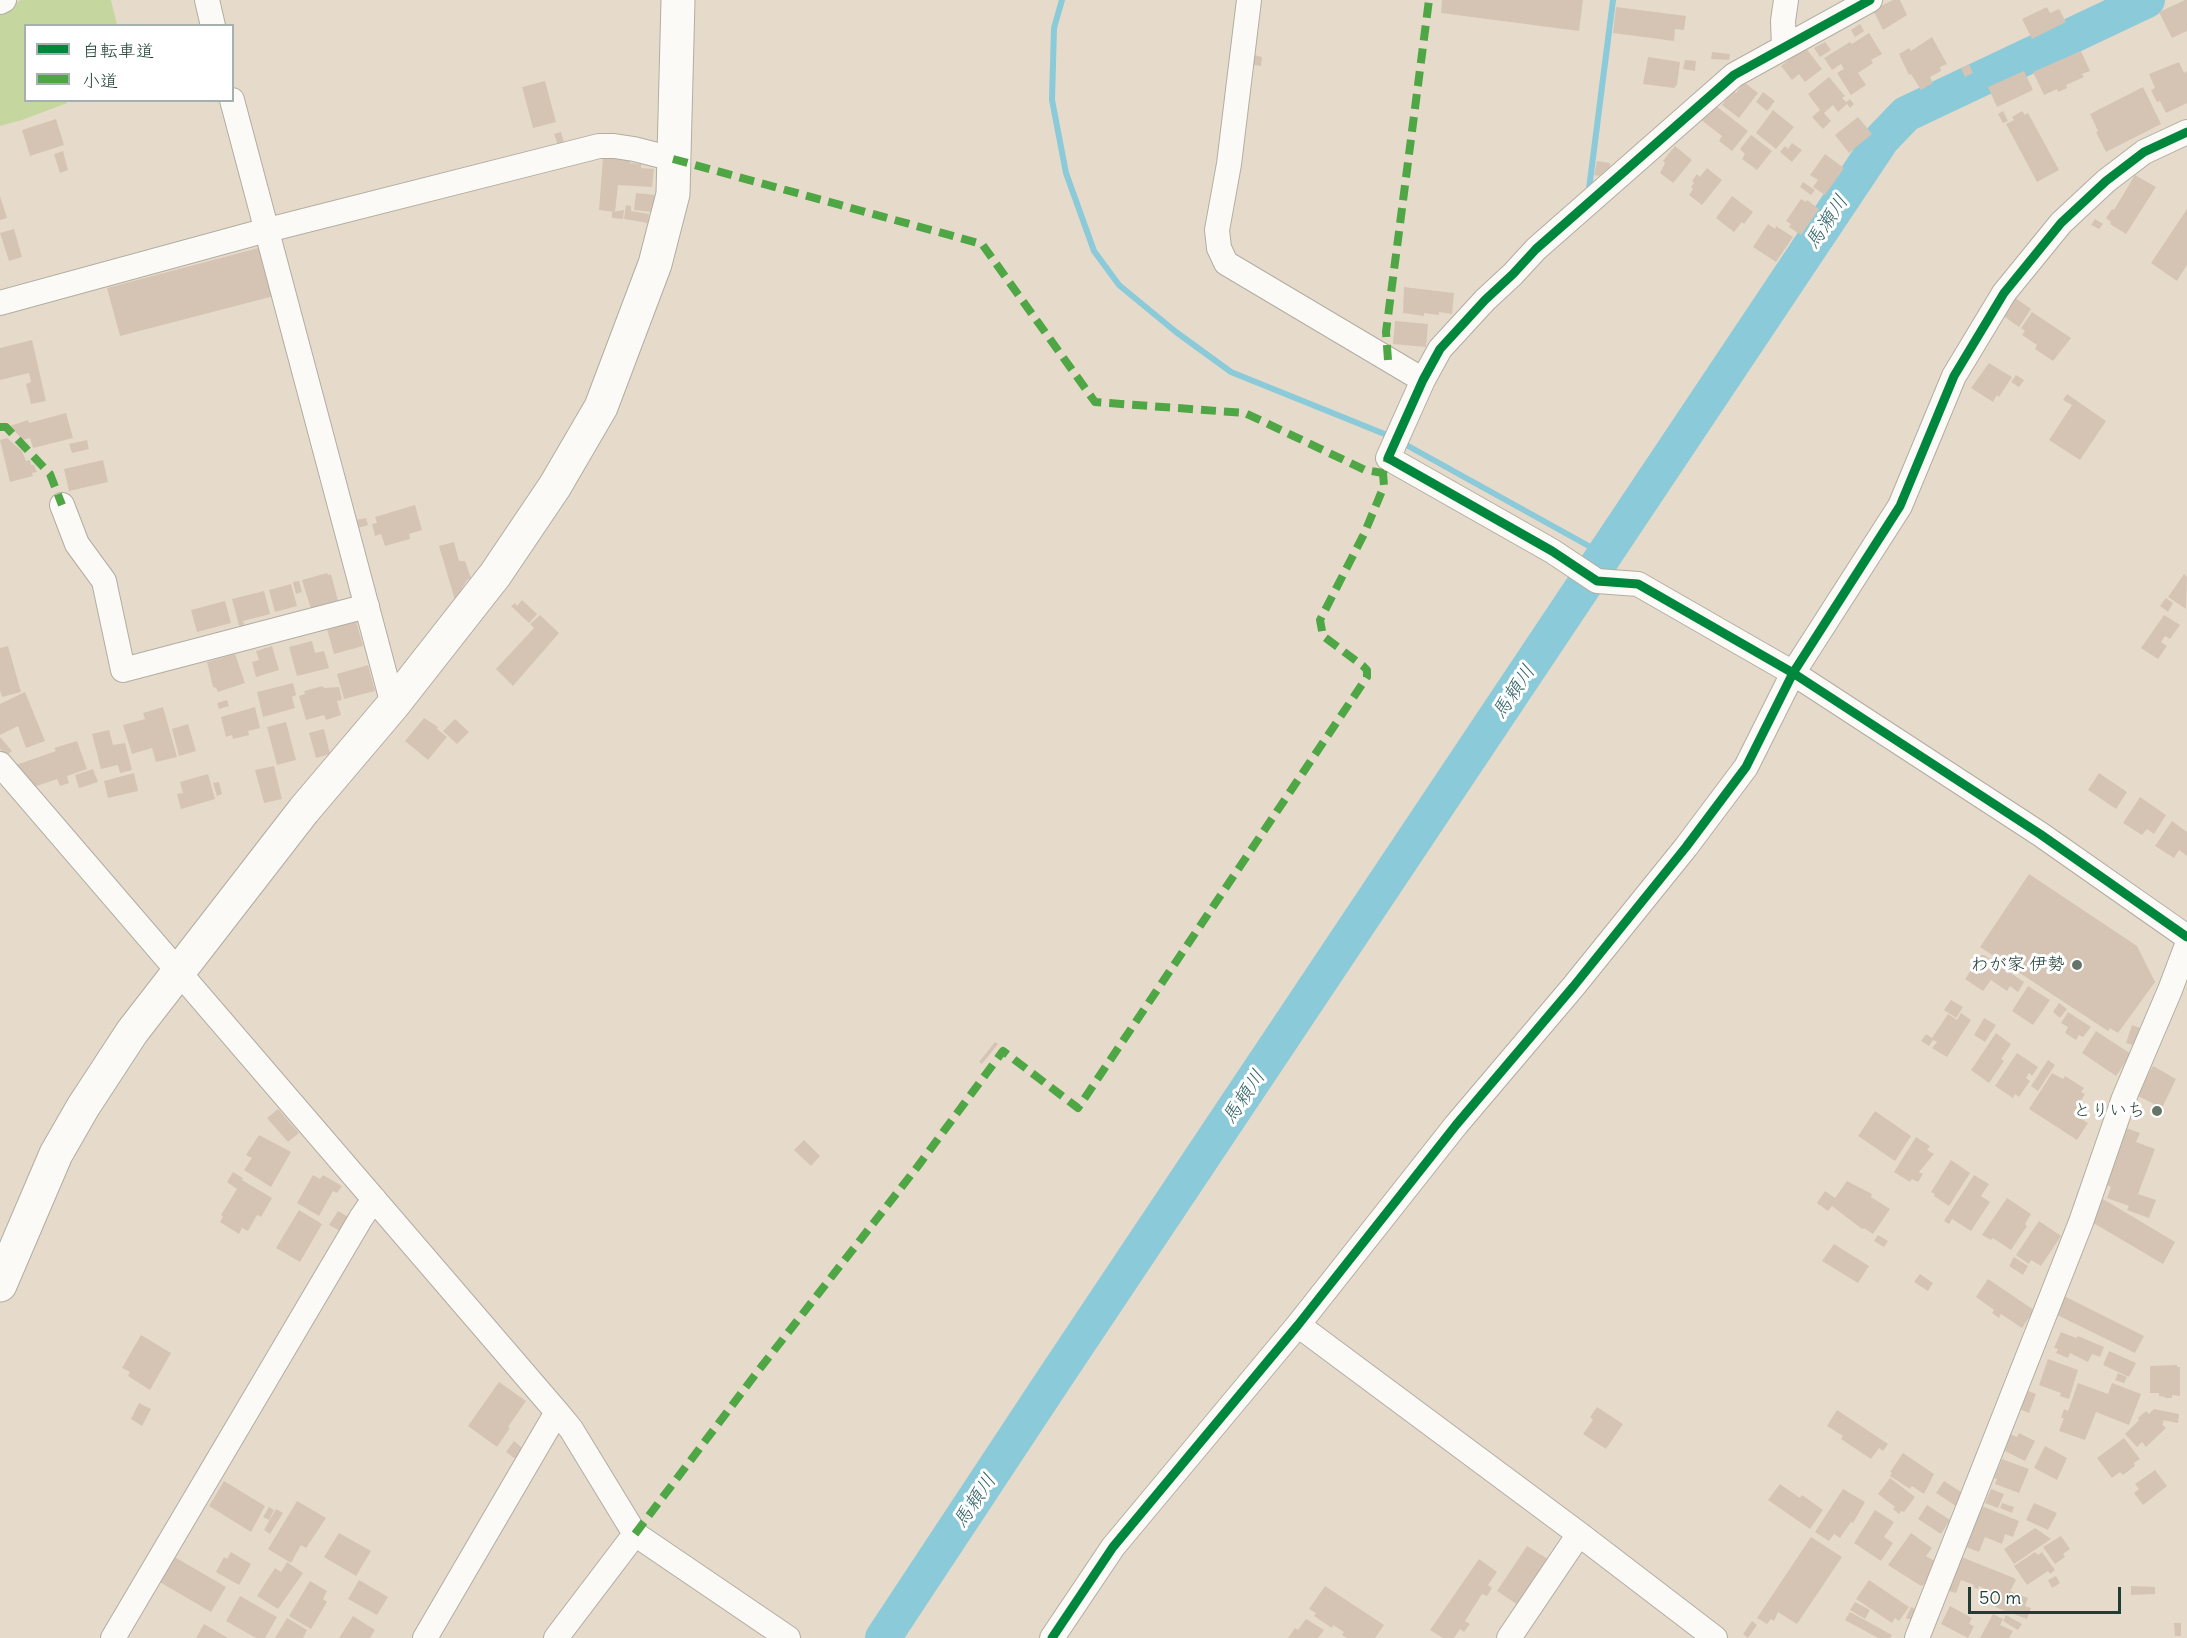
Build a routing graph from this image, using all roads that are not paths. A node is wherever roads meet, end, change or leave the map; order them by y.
1 (4, 0) edge
2 (207, 0) edge
3 (678, 0) edge
4 (1249, 0) edge
5 (1786, 0) edge
6 (1870, 0) edge
7 (0, 2) edge
8 (213, 24) edge
9 (1784, 47) junction
10 (233, 102) edge
11 (2187, 132) edge
12 (673, 159) junction
13 (266, 231) junction
14 (0, 303) edge
15 (1423, 380) junction
16 (62, 505) dead end
17 (367, 606) junction
18 (1793, 673) junction
19 (393, 705) junction
20 (0, 764) edge
21 (2187, 937) edge
22 (2187, 945) edge
23 (178, 973) junction
24 (374, 1199) junction
25 (0, 1285) edge
26 (1298, 1325) junction
27 (557, 1412) junction
28 (635, 1534) junction
29 (1579, 1534) junction
30 (113, 1638) edge
31 (425, 1638) edge
32 (556, 1638) edge
33 (788, 1638) edge
34 (1052, 1638) edge
35 (1509, 1638) edge
36 (1715, 1638) edge
37 (1917, 1638) edge

1 - 7 street
2 - 8 street
3 - 12 street
4 - 15 street
5 - 9 street
6 - 9 street
9 - 15 street
10 - 13 street
11 - 18 street
12 - 13 street
12 - 19 street
13 - 14 street
13 - 17 street
15 - 18 street
16 - 17 street
17 - 19 street
18 - 21 street
18 - 26 street
19 - 23 street
20 - 23 street
22 - 37 street
23 - 24 street
23 - 25 street
24 - 27 street
24 - 30 street
26 - 29 street
26 - 34 street
27 - 28 street
27 - 31 street
28 - 32 street
28 - 33 street
29 - 35 street
29 - 36 street

